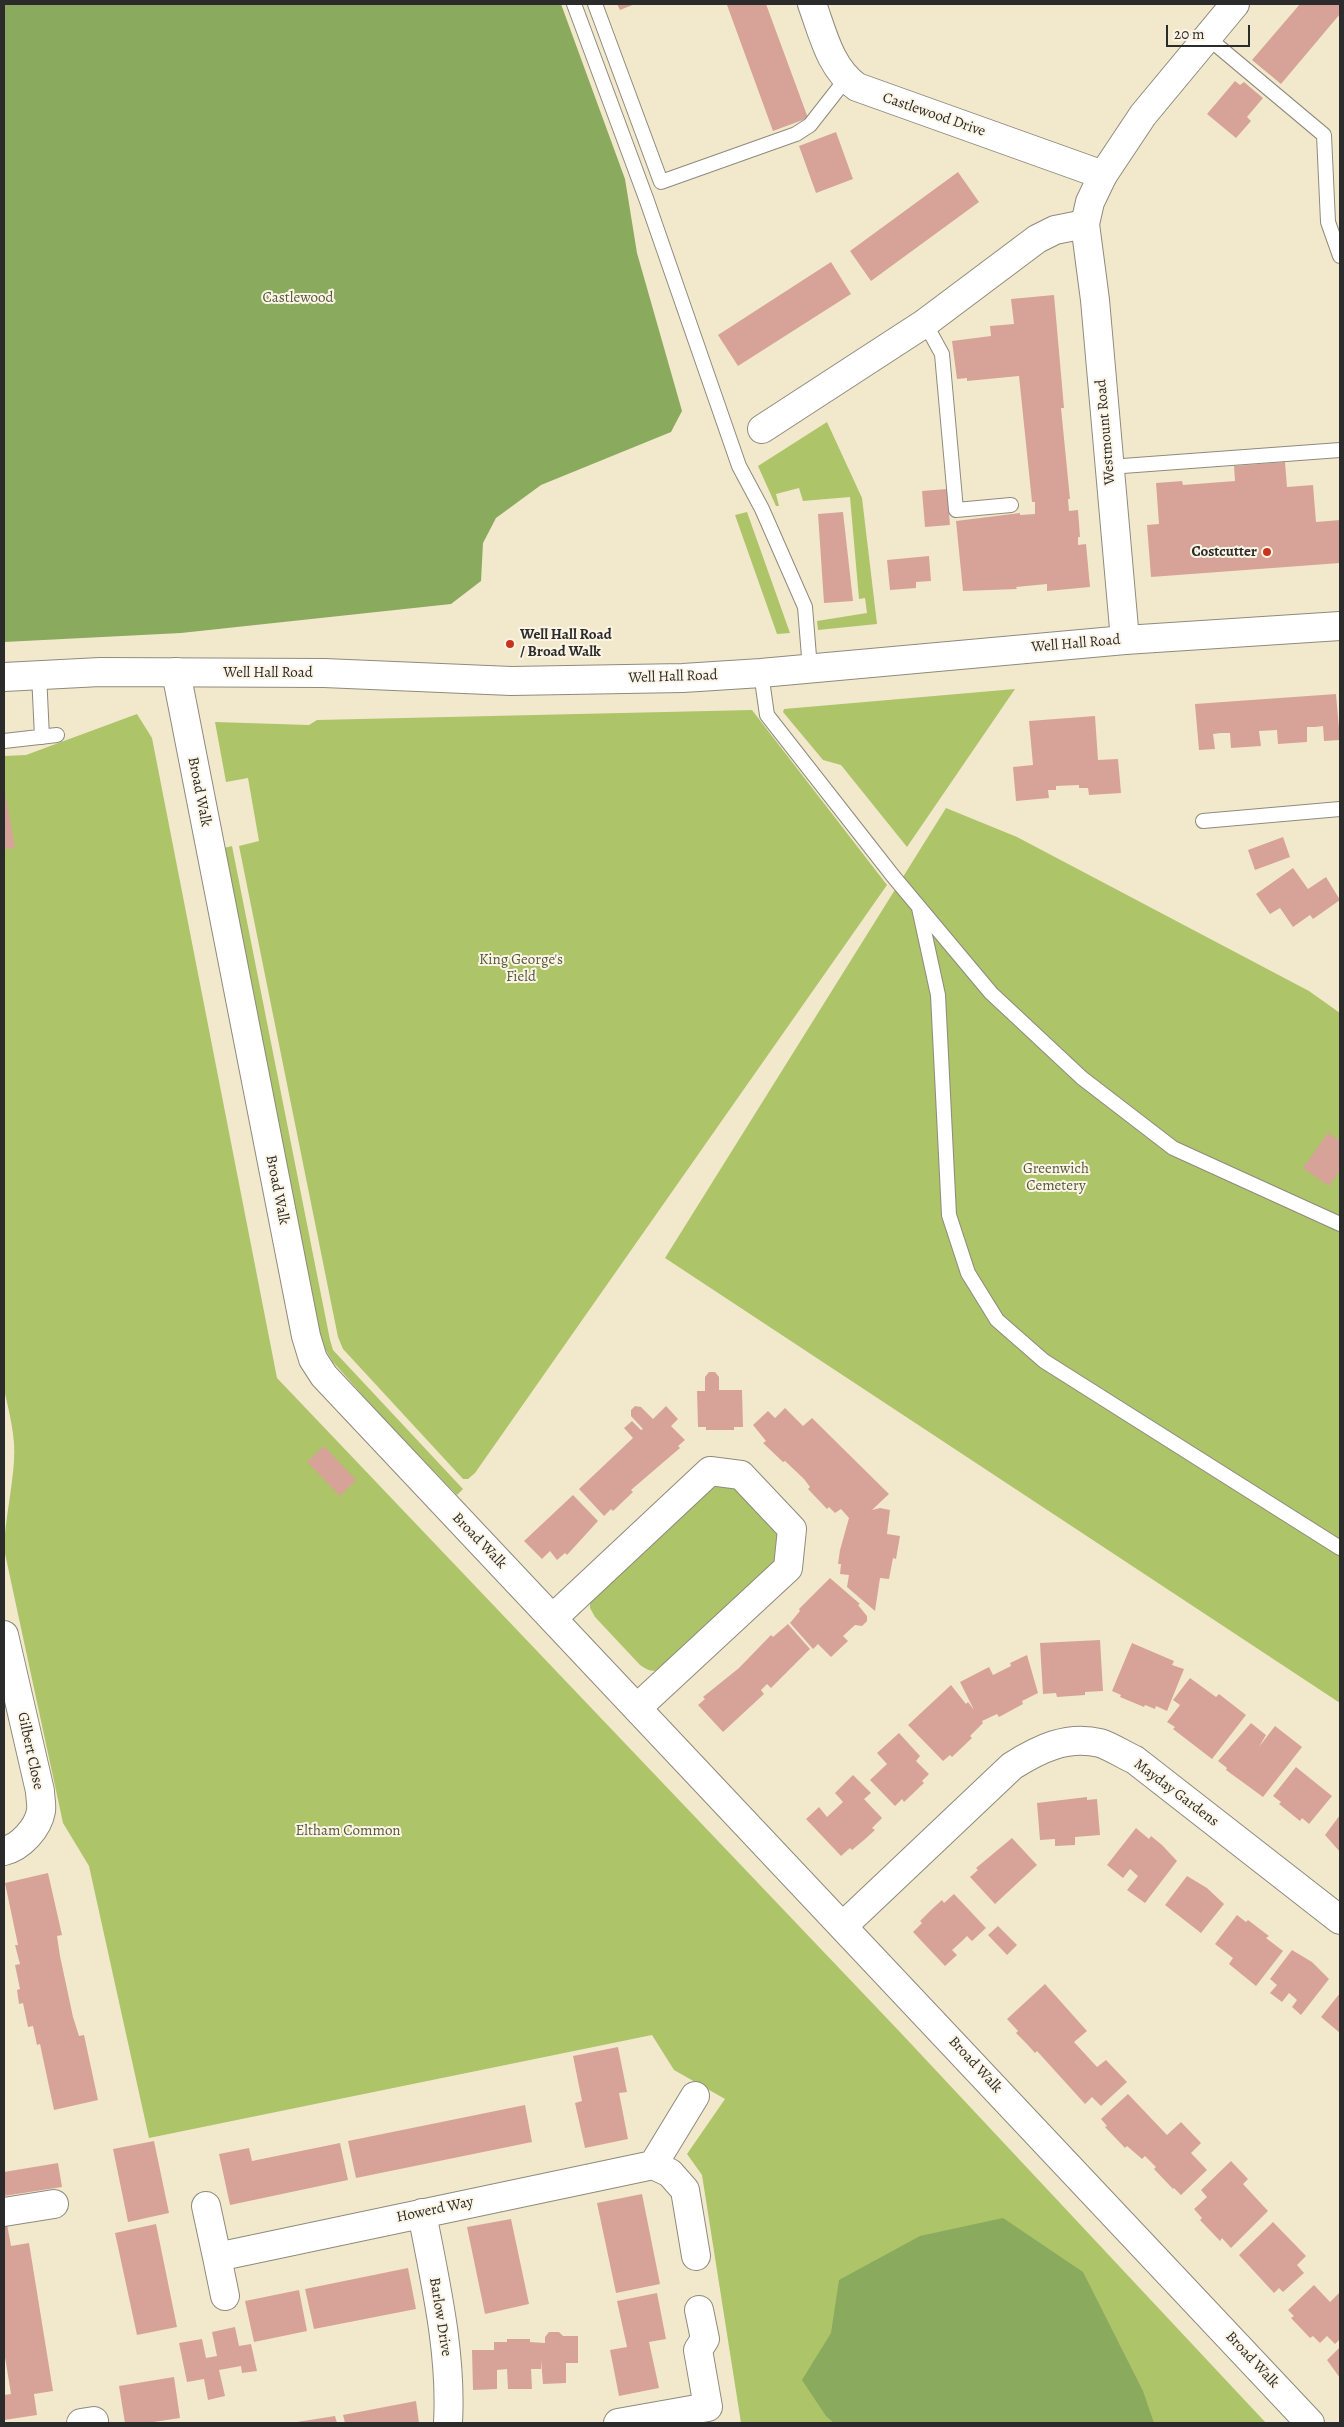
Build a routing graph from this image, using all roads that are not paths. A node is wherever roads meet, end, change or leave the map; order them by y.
1 (574, 4) edge
2 (595, 4) edge
3 (812, 4) edge
4 (1235, 4) edge
5 (1207, 37) junction
6 (846, 79) junction
7 (1103, 175) junction
8 (1085, 224) junction
9 (1340, 256) edge
10 (925, 323) junction
11 (762, 429) dead end
12 (1340, 450) edge
13 (1109, 467) junction
14 (1011, 505) dead end
15 (1340, 626) edge
16 (1126, 640) junction
17 (810, 669) junction
18 (176, 672) junction
19 (761, 673) junction
20 (39, 674) junction
21 (4, 677) edge
22 (57, 736) dead end
23 (42, 737) junction
24 (4, 741) edge
25 (1340, 810) edge
26 (1204, 821) dead end
27 (919, 908) junction
28 (1340, 1224) edge
29 (1340, 1548) edge
30 (553, 1618) junction
31 (4, 1635) edge
32 (637, 1708) junction
33 (4, 1851) edge
34 (1340, 1920) edge
35 (843, 1926) junction
36 (695, 2096) dead end
37 (653, 2165) junction
38 (54, 2204) dead end
39 (206, 2206) dead end
40 (4, 2212) edge
41 (422, 2213) junction
42 (696, 2256) dead end
43 (217, 2257) junction
44 (225, 2296) dead end
45 (699, 2310) dead end
46 (710, 2415) edge
47 (448, 2423) edge
48 (618, 2423) edge
49 (1310, 2423) edge

1 - 17 lane
2 - 6 lane
3 - 6 main road, Castlewood Drive
4 - 5 main road, Westmount Road
5 - 7 main road, Westmount Road
5 - 9 lane
6 - 7 main road, Castlewood Drive
7 - 8 main road, Westmount Road
8 - 10 main road
8 - 13 main road, Westmount Road
10 - 11 main road
10 - 14 lane
12 - 13 lane
13 - 16 main road, Westmount Road
15 - 16 main road, Well Hall Road
16 - 17 main road, Well Hall Road
17 - 19 main road, Well Hall Road
18 - 19 main road, Well Hall Road
18 - 20 main road, Well Hall Road
18 - 30 main road, Broad Walk
19 - 27 lane
20 - 21 main road, Well Hall Road
20 - 23 lane
22 - 23 lane
23 - 24 lane
25 - 26 lane
27 - 28 lane
27 - 29 lane
30 - 32 main road, Broad Walk
30 - 32 main road
31 - 33 main road, Gilbert Close
32 - 35 main road, Broad Walk
34 - 35 main road, Mayday Gardens
35 - 49 main road, Broad Walk
36 - 37 main road
37 - 41 main road, Howerd Way
37 - 42 main road
38 - 40 main road
39 - 43 main road
41 - 43 main road, Howerd Way
41 - 47 main road, Barlow Drive
43 - 44 main road
45 - 46 main road
46 - 48 main road

